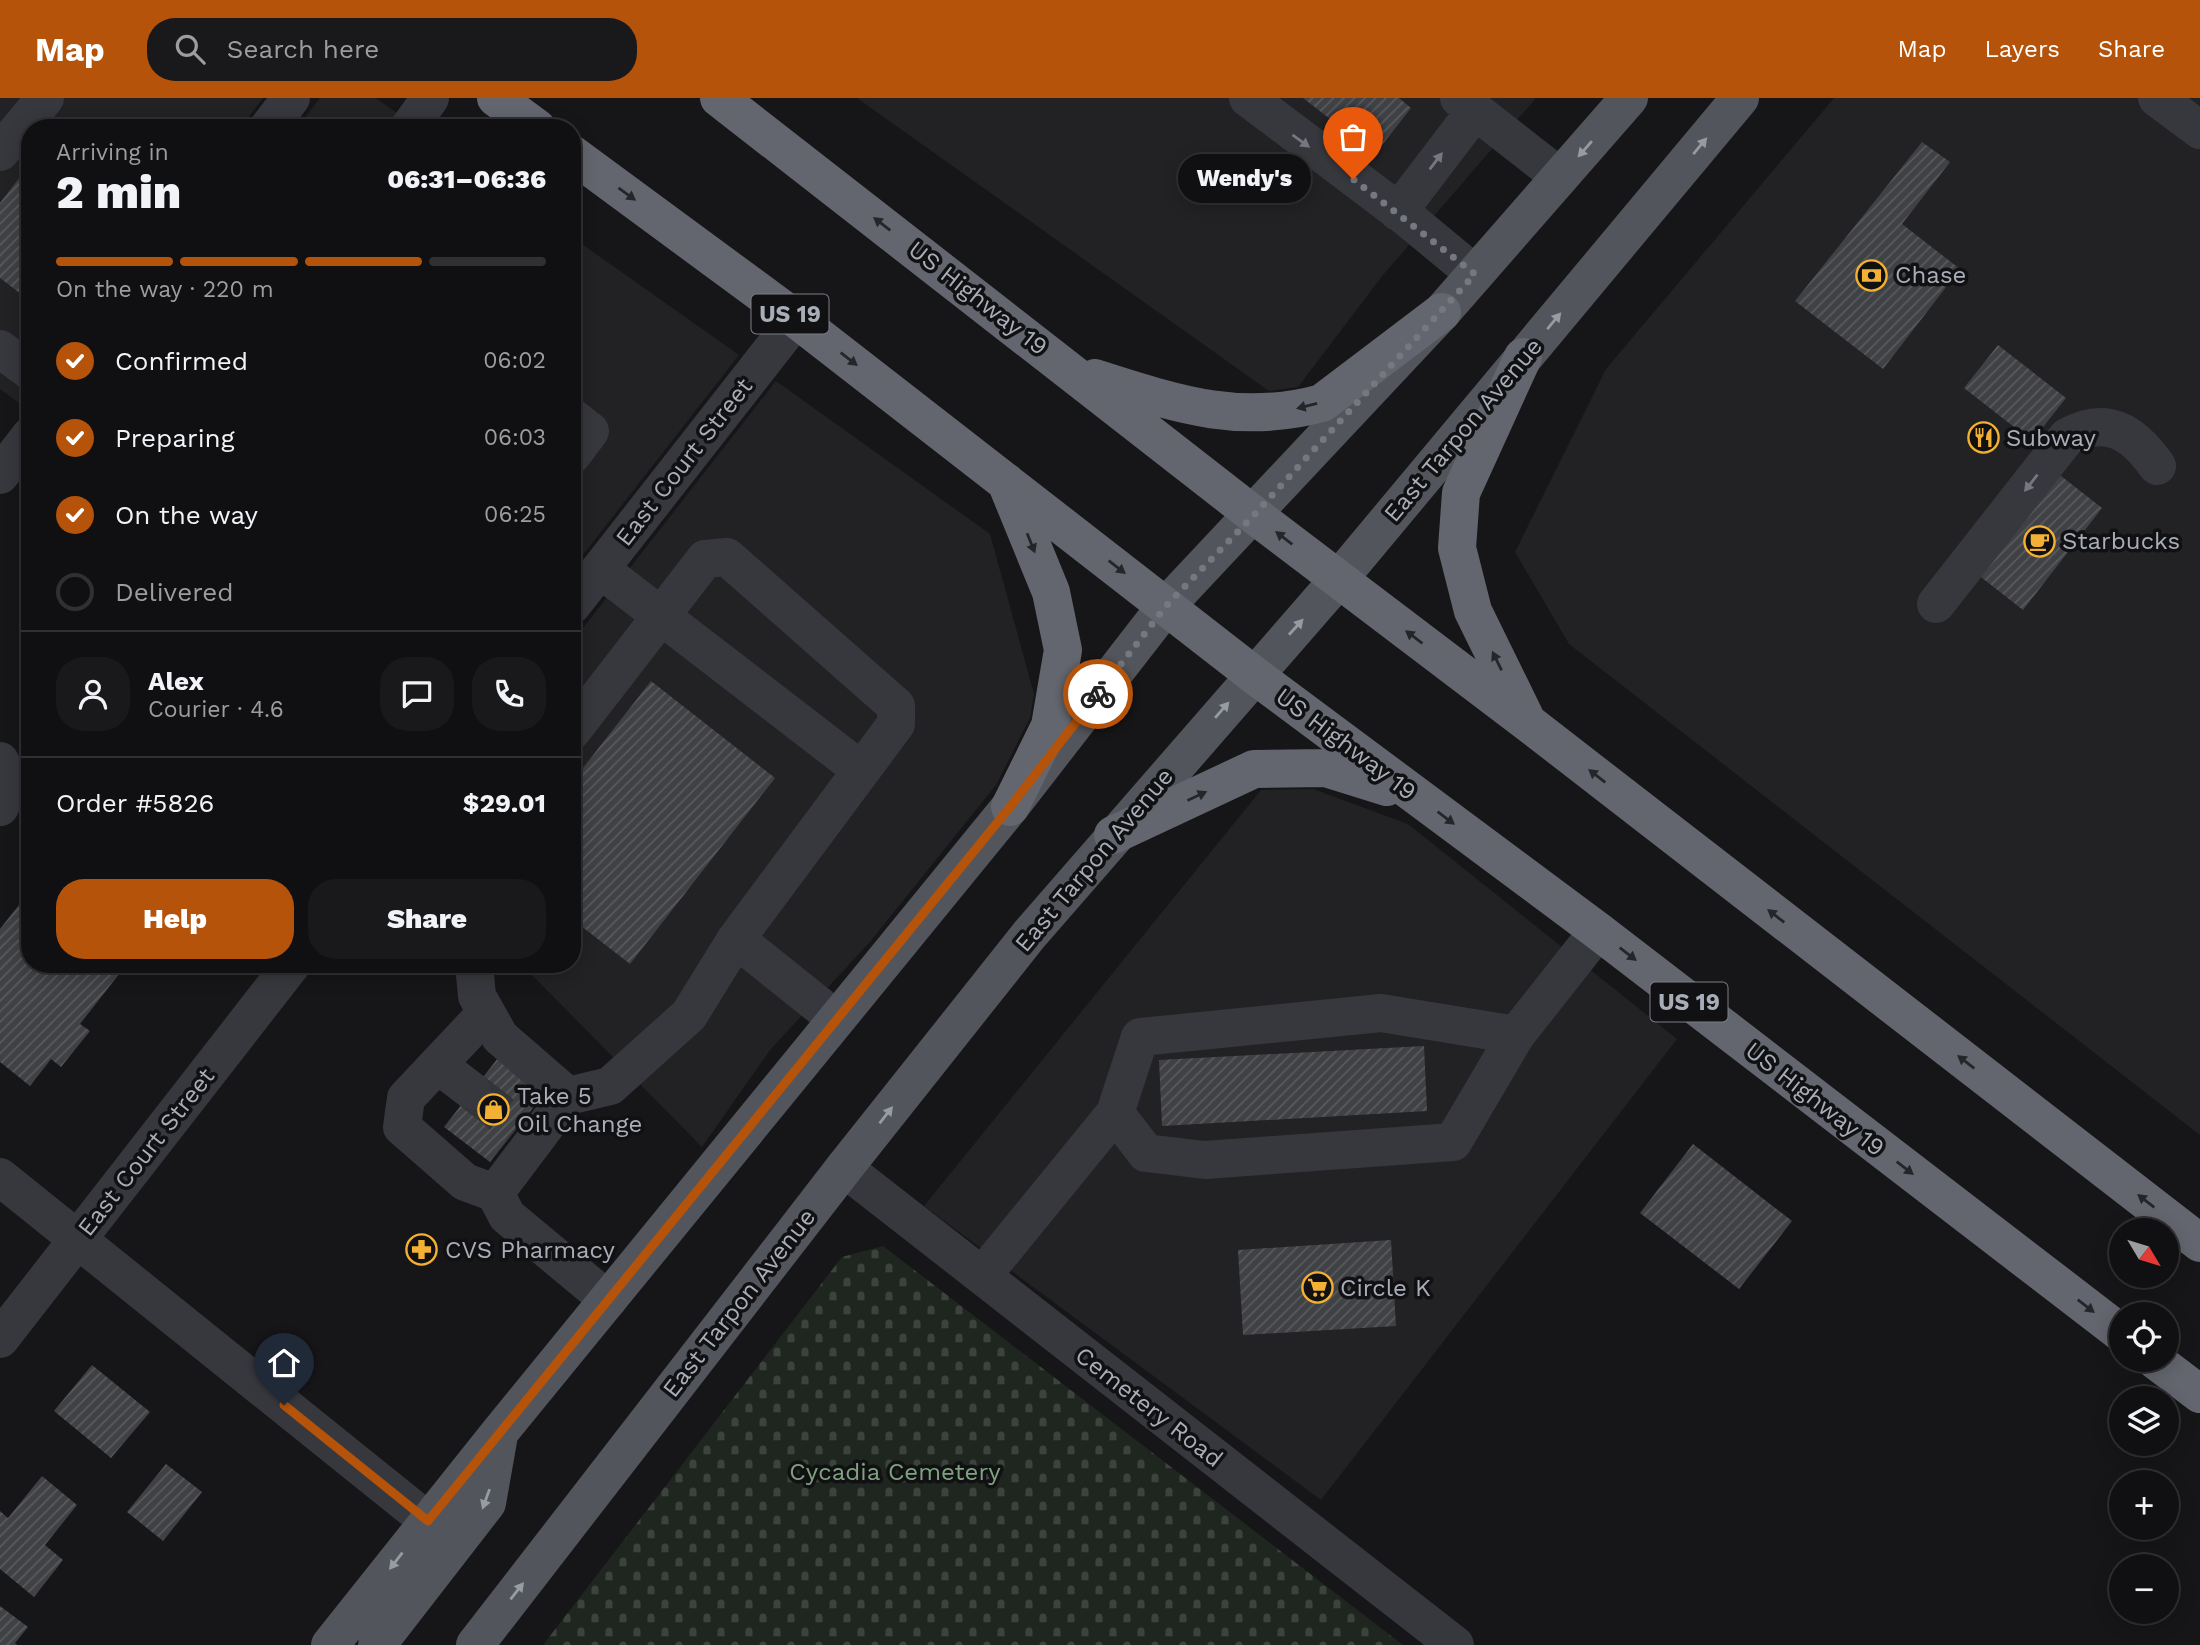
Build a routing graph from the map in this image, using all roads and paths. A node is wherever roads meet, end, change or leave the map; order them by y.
1 (44, 98) edge
2 (291, 98) edge
3 (430, 98) edge
4 (496, 98) edge
5 (719, 98) edge
6 (1248, 98) edge
7 (1740, 98) edge
8 (1626, 99) edge
9 (1467, 105) edge
10 (27, 119) edge
11 (275, 119) edge
12 (415, 119) edge
13 (525, 119) edge
14 (21, 126) edge
15 (0, 152) edge
16 (581, 168) edge
17 (1560, 177) junction
18 (1398, 212) junction
19 (1475, 274) junction
20 (1442, 312) junction
21 (796, 319) junction
22 (0, 349) edge
23 (1523, 357) junction
24 (21, 364) edge
25 (1072, 371) junction
26 (581, 424) edge
27 (581, 443) edge
28 (21, 448) edge
29 (2157, 466) dead end
30 (0, 475) edge
31 (1005, 480) junction
32 (1254, 515) junction
33 (600, 569) junction
34 (1338, 580) junction
35 (581, 593) edge
36 (1936, 604) dead end
37 (1166, 606) junction
38 (661, 617) junction
39 (1254, 675) junction
40 (581, 719) edge
41 (1527, 722) junction
42 (0, 761) edge
43 (861, 770) junction
44 (1415, 795) junction
45 (0, 807) edge
46 (1010, 807) junction
47 (1113, 835) junction
48 (1598, 931) junction
49 (736, 939) junction
50 (285, 973) edge
51 (475, 973) edge
52 (486, 1013) junction
53 (836, 1019) junction
54 (1516, 1035) junction
55 (438, 1065) junction
56 (472, 1091) tunnel mouth
57 (568, 1096) junction
58 (1115, 1112) junction
59 (844, 1168) junction
60 (0, 1177) edge
61 (495, 1193) junction
62 (78, 1238) junction
63 (2200, 1243) edge
64 (982, 1276) junction
65 (608, 1300) junction
66 (2109, 1325) edge
67 (0, 1339) edge
68 (2171, 1372) edge
69 (2200, 1394) edge
70 (499, 1433) junction
71 (428, 1521) junction
72 (330, 1645) edge
73 (377, 1645) edge
74 (475, 1645) edge
75 (1455, 1645) edge

1 - 10 street
2 - 11 street
3 - 12 street
4 - 13 highway
25 -> 5 highway, US Highway 19
6 -> 18 street
23 -> 7 main road, East Tarpon Avenue
8 -> 17 main road
9 - 17 street
18 -> 9 street
14 - 15 street
16 -> 21 highway, US Highway 19 / US 19
17 - 19 main road
18 - 19 street
19 - 20 main road
20 -> 25 highway
20 - 32 main road
21 -> 31 highway, US Highway 19 / US 19
21 - 33 street, East Court Street
22 - 24 street
23 - 34 main road, East Tarpon Avenue
41 -> 23 highway
25 - 32 highway, US Highway 19
26 - 27 street
28 - 30 street
29 -> 36 street
31 -> 37 highway, US Highway 19 / US 19
31 -> 46 highway
34 -> 32 highway, US Highway 19
32 - 37 main road
33 - 35 street, East Court Street
33 - 38 street
39 -> 34 main road, East Tarpon Avenue
41 -> 34 highway, US Highway 19
37 - 39 highway, US Highway 19 / US 19
37 - 46 main road
38 - 40 street
38 - 43 street
38 - 43 street
39 - 44 highway, US Highway 19 / US 19
47 -> 39 main road, East Tarpon Avenue
63 -> 41 highway, US Highway 19
42 - 45 street
43 - 49 street
47 -> 44 highway
44 -> 48 highway, US Highway 19 / US 19
46 - 53 main road
59 -> 47 main road, East Tarpon Avenue
48 - 54 street
48 -> 66 highway, US Highway 19 / US 19
49 - 53 street
49 - 57 street
50 - 62 street, East Court Street
51 - 52 street
52 - 55 street
52 - 57 street
53 - 65 main road
54 - 58 street
54 - 58 street
55 - 56 street
55 - 61 street
57 - 61 street
58 - 64 street
59 - 64 street, Cemetery Road
74 -> 59 main road, East Tarpon Avenue
60 - 62 street
61 - 65 street
62 - 67 street, East Court Street
62 - 71 street
64 - 75 street, Cemetery Road
65 - 70 main road
68 - 69 highway
70 - 71 main road
70 -> 73 main road
71 -> 72 main road

